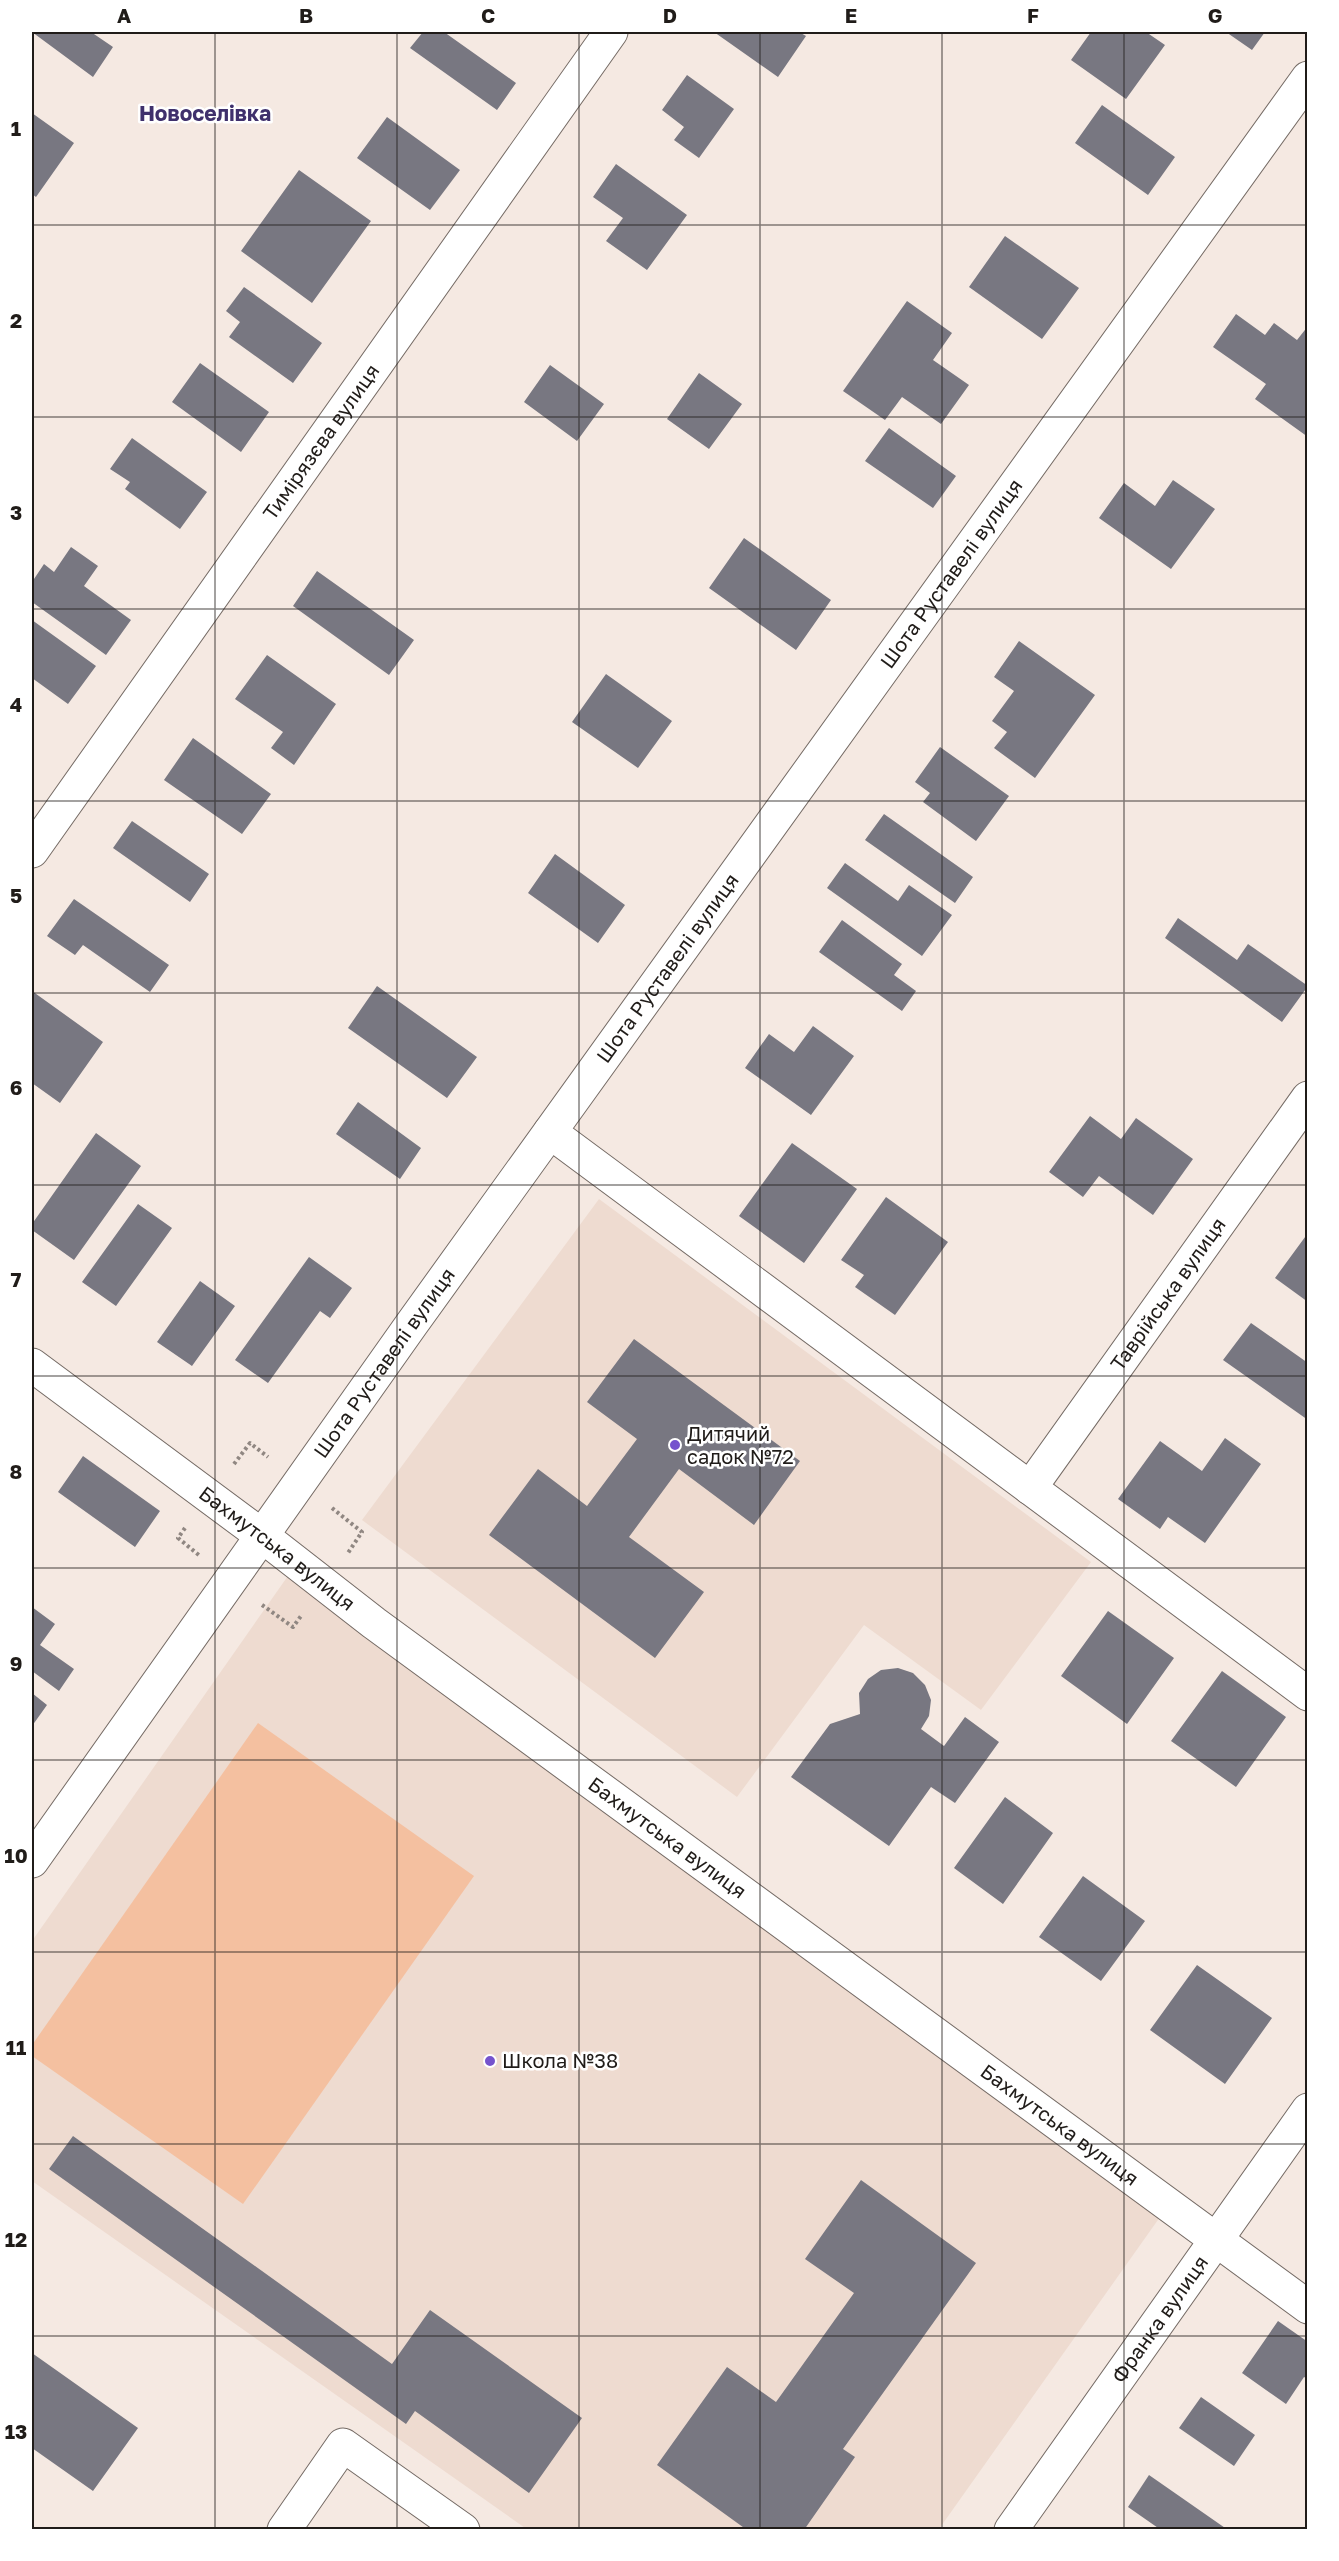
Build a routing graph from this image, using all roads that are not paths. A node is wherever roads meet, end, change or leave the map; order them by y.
1 (611, 32) edge
2 (1308, 78) edge
3 (32, 851) edge
4 (1308, 1098) edge
5 (550, 1132) junction
6 (32, 1365) edge
7 (1030, 1488) junction
8 (261, 1535) junction
9 (1308, 1694) edge
10 (32, 1861) edge
11 (1308, 2110) edge
12 (1217, 2239) junction
13 (1308, 2307) edge
14 (284, 2529) edge
15 (463, 2529) edge
16 (1011, 2529) edge

1 - 3 street, Тимірязєва вулиця
2 - 5 street, Шота Руставелі вулиця
4 - 7 street, Таврійська вулиця
5 - 7 street
5 - 8 street, Шота Руставелі вулиця
6 - 8 street, Бахмутська вулиця
7 - 9 street
8 - 10 street, Шота Руставелі вулиця
8 - 12 street, Бахмутська вулиця
11 - 12 street, Франка вулиця
12 - 13 street, Бахмутська вулиця
12 - 16 street, Франка вулиця
14 - 15 street

